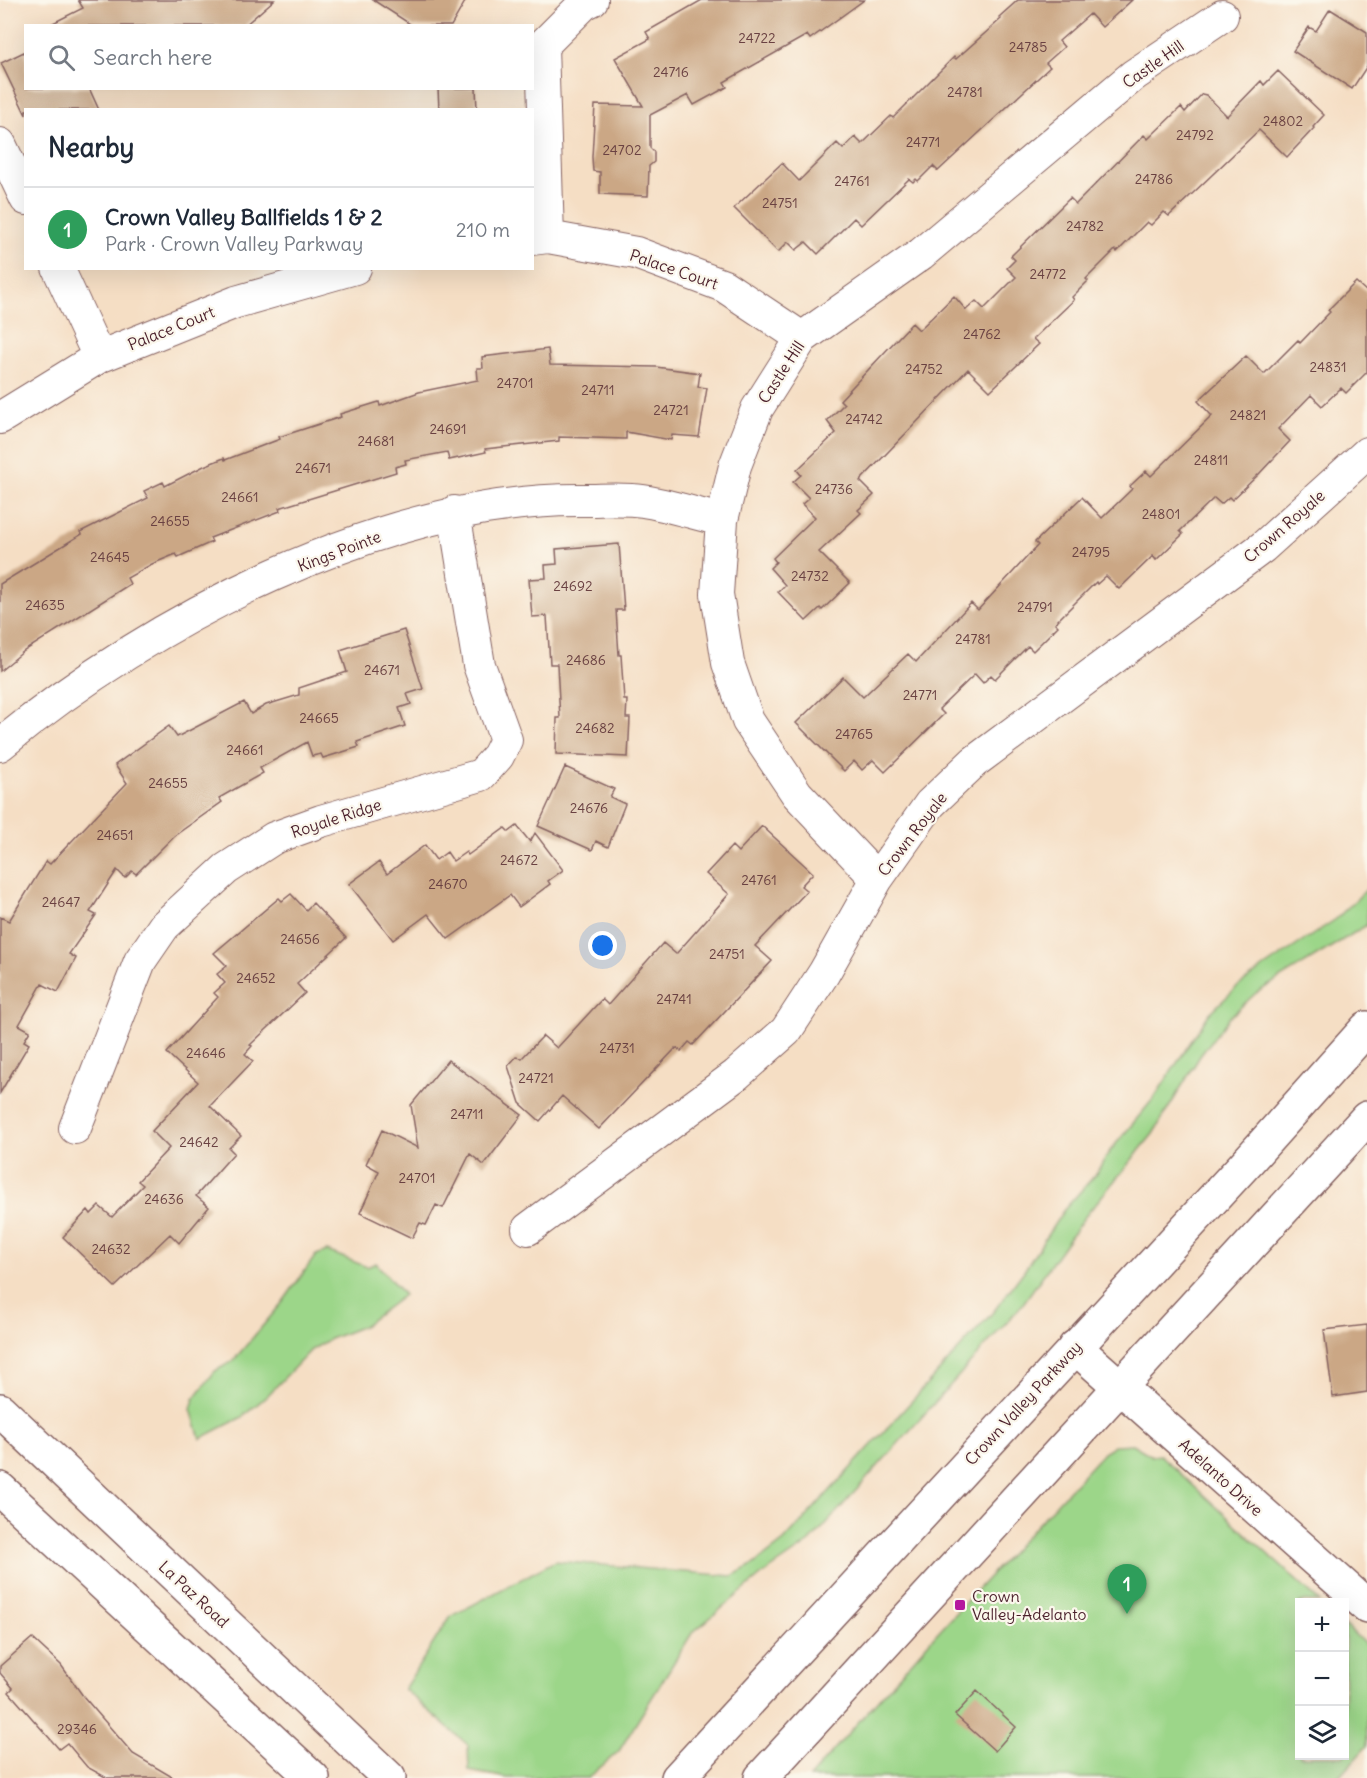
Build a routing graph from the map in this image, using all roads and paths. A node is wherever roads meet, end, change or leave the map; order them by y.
1 (592, 0) edge
2 (1222, 16) dead end
3 (0, 144) edge
4 (24, 195) edge
5 (540, 238) edge
6 (59, 270) edge
7 (349, 270) edge
8 (802, 338) junction
9 (99, 357) junction
10 (0, 418) edge
11 (1367, 453) edge
12 (454, 512) junction
13 (722, 520) junction
14 (0, 745) edge
15 (877, 879) junction
16 (1367, 1028) edge
17 (1367, 1118) edge
18 (75, 1128) dead end
19 (528, 1229) dead end
20 (1075, 1347) junction
21 (1121, 1388) junction
22 (0, 1410) edge
23 (0, 1489) edge
24 (1367, 1606) edge
25 (313, 1778) edge
26 (389, 1778) edge
27 (678, 1778) edge
28 (761, 1778) edge

1 - 5 street
2 - 8 street, Castle Hill
3 - 4 street
5 - 8 street, Palace Court
6 - 9 street
7 - 9 street, Palace Court
8 - 13 street, Castle Hill
9 - 10 street, Palace Court
11 - 15 street, Crown Royale
12 - 13 street, Kings Pointe
12 - 14 street, Kings Pointe
12 - 18 street, Royale Ridge
13 - 15 street, Castle Hill
15 - 19 street, Crown Royale
16 - 20 main road, Crown Valley Parkway
17 - 21 main road
20 - 21 main road, Adelanto Drive
20 - 27 main road, Crown Valley Parkway
21 - 24 main road, Adelanto Drive
21 - 28 main road
22 - 26 main road, La Paz Road
23 - 25 main road

